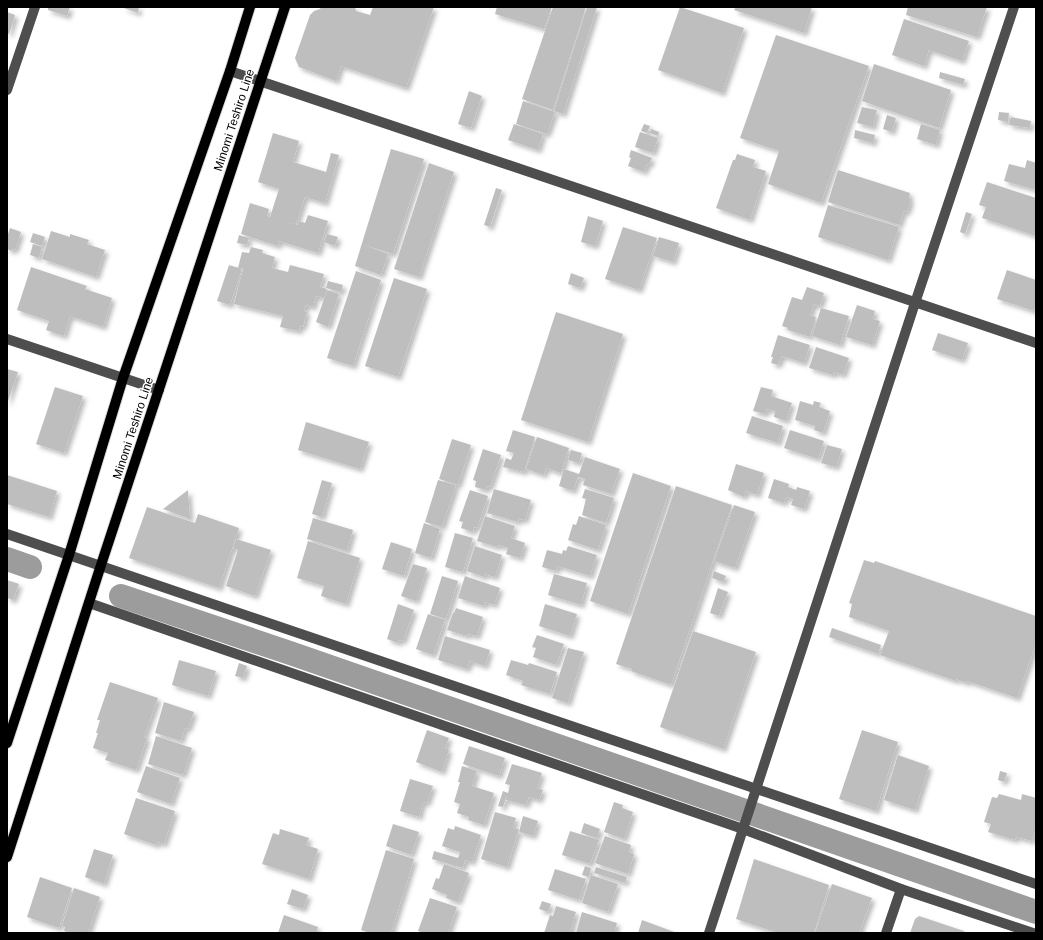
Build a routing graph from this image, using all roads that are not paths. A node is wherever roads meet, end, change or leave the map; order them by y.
1 (35, 7) edge
2 (250, 7) edge
3 (285, 7) edge
4 (1014, 7) edge
5 (230, 71) junction
6 (261, 81) junction
7 (7, 90) edge
8 (915, 303) junction
9 (7, 339) edge
10 (1036, 343) edge
11 (123, 378) junction
12 (159, 390) junction
13 (7, 534) edge
14 (69, 555) junction
15 (101, 566) junction
16 (89, 603) junction
17 (7, 743) edge
18 (754, 792) junction
19 (744, 826) junction
20 (7, 857) edge
21 (1036, 884) edge
22 (901, 889) junction
23 (708, 933) edge
24 (886, 933) edge
25 (1033, 933) edge

1 - 7 street
2 - 5 main road, Minomi Teshiro Line
3 - 6 main road, Minomi Teshiro Line
4 - 8 street
5 - 6 street
5 - 11 main road, Minomi Teshiro Line
6 - 8 street
6 - 12 main road, Minomi Teshiro Line
8 - 10 street
8 - 18 street
9 - 11 street
11 - 12 street
11 - 14 main road, Minomi Teshiro Line
12 - 15 main road, Minomi Teshiro Line
13 - 14 street
14 - 15 street
14 - 17 main road, Minomi Teshiro Line
15 - 16 main road, Minomi Teshiro Line
15 - 18 street
16 - 19 street
16 - 20 main road, Minomi Teshiro Line
18 - 19 street
18 - 21 street
19 - 22 street
19 - 23 street
22 - 24 street
22 - 25 street

